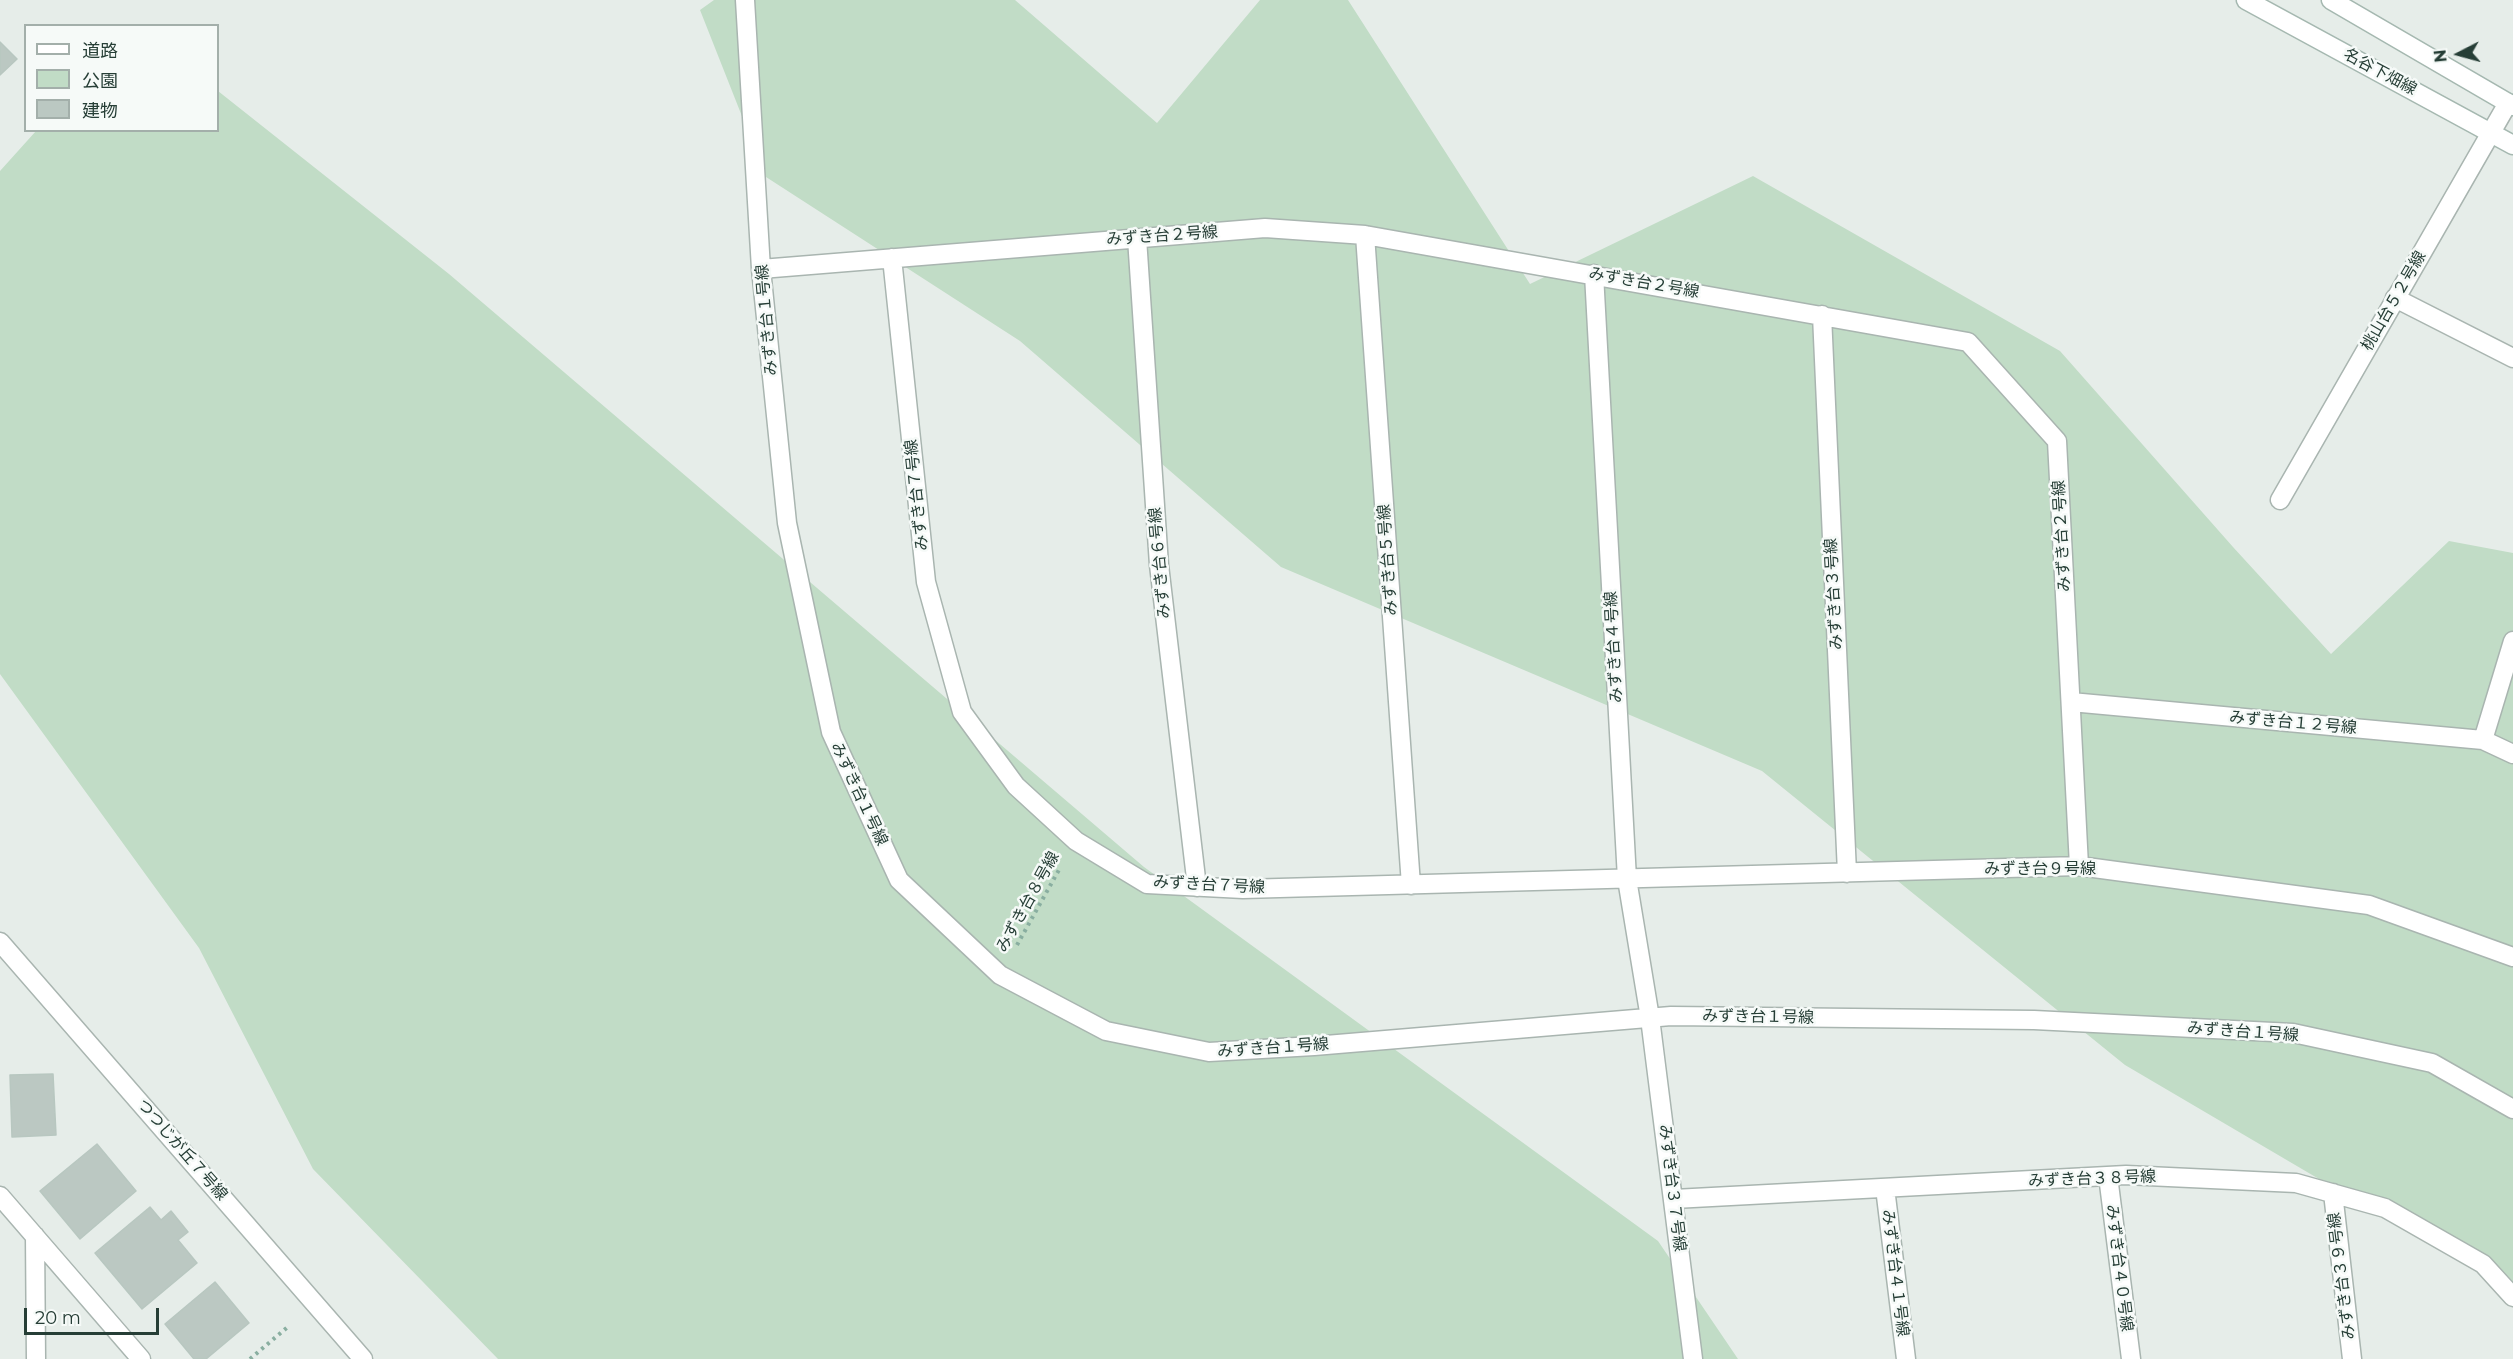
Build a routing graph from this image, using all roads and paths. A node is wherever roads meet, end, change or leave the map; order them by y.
1 (745, 0) edge
2 (2246, 0) edge
3 (2331, 0) edge
4 (2510, 104) edge
5 (2490, 131) junction
6 (2513, 145) edge
7 (1365, 235) junction
8 (1137, 238) junction
9 (892, 258) junction
10 (761, 269) junction
11 (1594, 274) junction
12 (2396, 298) junction
13 (1822, 315) junction
14 (2513, 358) edge
15 (2280, 500) dead end
16 (2513, 640) edge
17 (2071, 702) junction
18 (2483, 740) junction
19 (2513, 754) edge
20 (1076, 841) junction
21 (2079, 866) junction
22 (1847, 873) junction
23 (1627, 879) junction
24 (1411, 885) junction
25 (1197, 886) junction
26 (1, 941) edge
27 (2513, 957) edge
28 (1000, 975) junction
29 (1650, 1018) junction
30 (2513, 1109) edge
31 (2108, 1176) junction
32 (1885, 1188) junction
33 (2333, 1193) junction
34 (0, 1196) edge
35 (1674, 1199) junction
36 (35, 1236) junction
37 (2513, 1297) edge
38 (315, 1304) junction
39 (36, 1359) edge
40 (141, 1359) edge
41 (250, 1359) edge
42 (363, 1359) edge
43 (1693, 1359) edge
44 (1906, 1359) edge
45 (2131, 1359) edge
46 (2352, 1359) edge

1 - 10 street, みずき台１号線
2 - 5 street, 名谷下畑線
3 - 4 street
4 - 5 street, 桃山台５２号線
5 - 6 street, 名谷下畑線
5 - 12 street, 桃山台５２号線
7 - 8 street, みずき台２号線
7 - 11 street, みずき台２号線
7 - 24 street, みずき台５号線
8 - 9 street, みずき台２号線
8 - 25 street, みずき台６号線
9 - 10 street, みずき台２号線
9 - 20 street, みずき台７号線
10 - 28 street, みずき台１号線
11 - 13 street, みずき台２号線
11 - 23 street, みずき台４号線
12 - 14 street
12 - 15 street, 桃山台５２号線
13 - 17 street, みずき台２号線
13 - 22 street, みずき台３号線
16 - 18 street
17 - 18 street, みずき台１２号線
17 - 21 street, みずき台２号線
18 - 19 street, みずき台１２号線
20 - 25 street, みずき台７号線
20 - 28 path, みずき台８号線
21 - 22 street, みずき台９号線
21 - 27 street, みずき台９号線
22 - 23 street, みずき台９号線
23 - 24 street, みずき台７号線
23 - 29 street, みずき台４号線
24 - 25 street, みずき台７号線
26 - 38 street, つつじが丘７号線
28 - 29 street, みずき台１号線
29 - 30 street, みずき台１号線
29 - 35 street, みずき台３７号線
31 - 32 street, みずき台３８号線
31 - 33 street, みずき台３８号線
31 - 45 street, みずき台４０号線
32 - 35 street, みずき台３８号線
32 - 44 street, みずき台４１号線
33 - 37 street, みずき台３８号線
33 - 46 street, みずき台３９号線
34 - 36 street
35 - 43 street, みずき台３７号線
36 - 39 street
36 - 40 street
38 - 41 path
38 - 42 street, つつじが丘７号線

